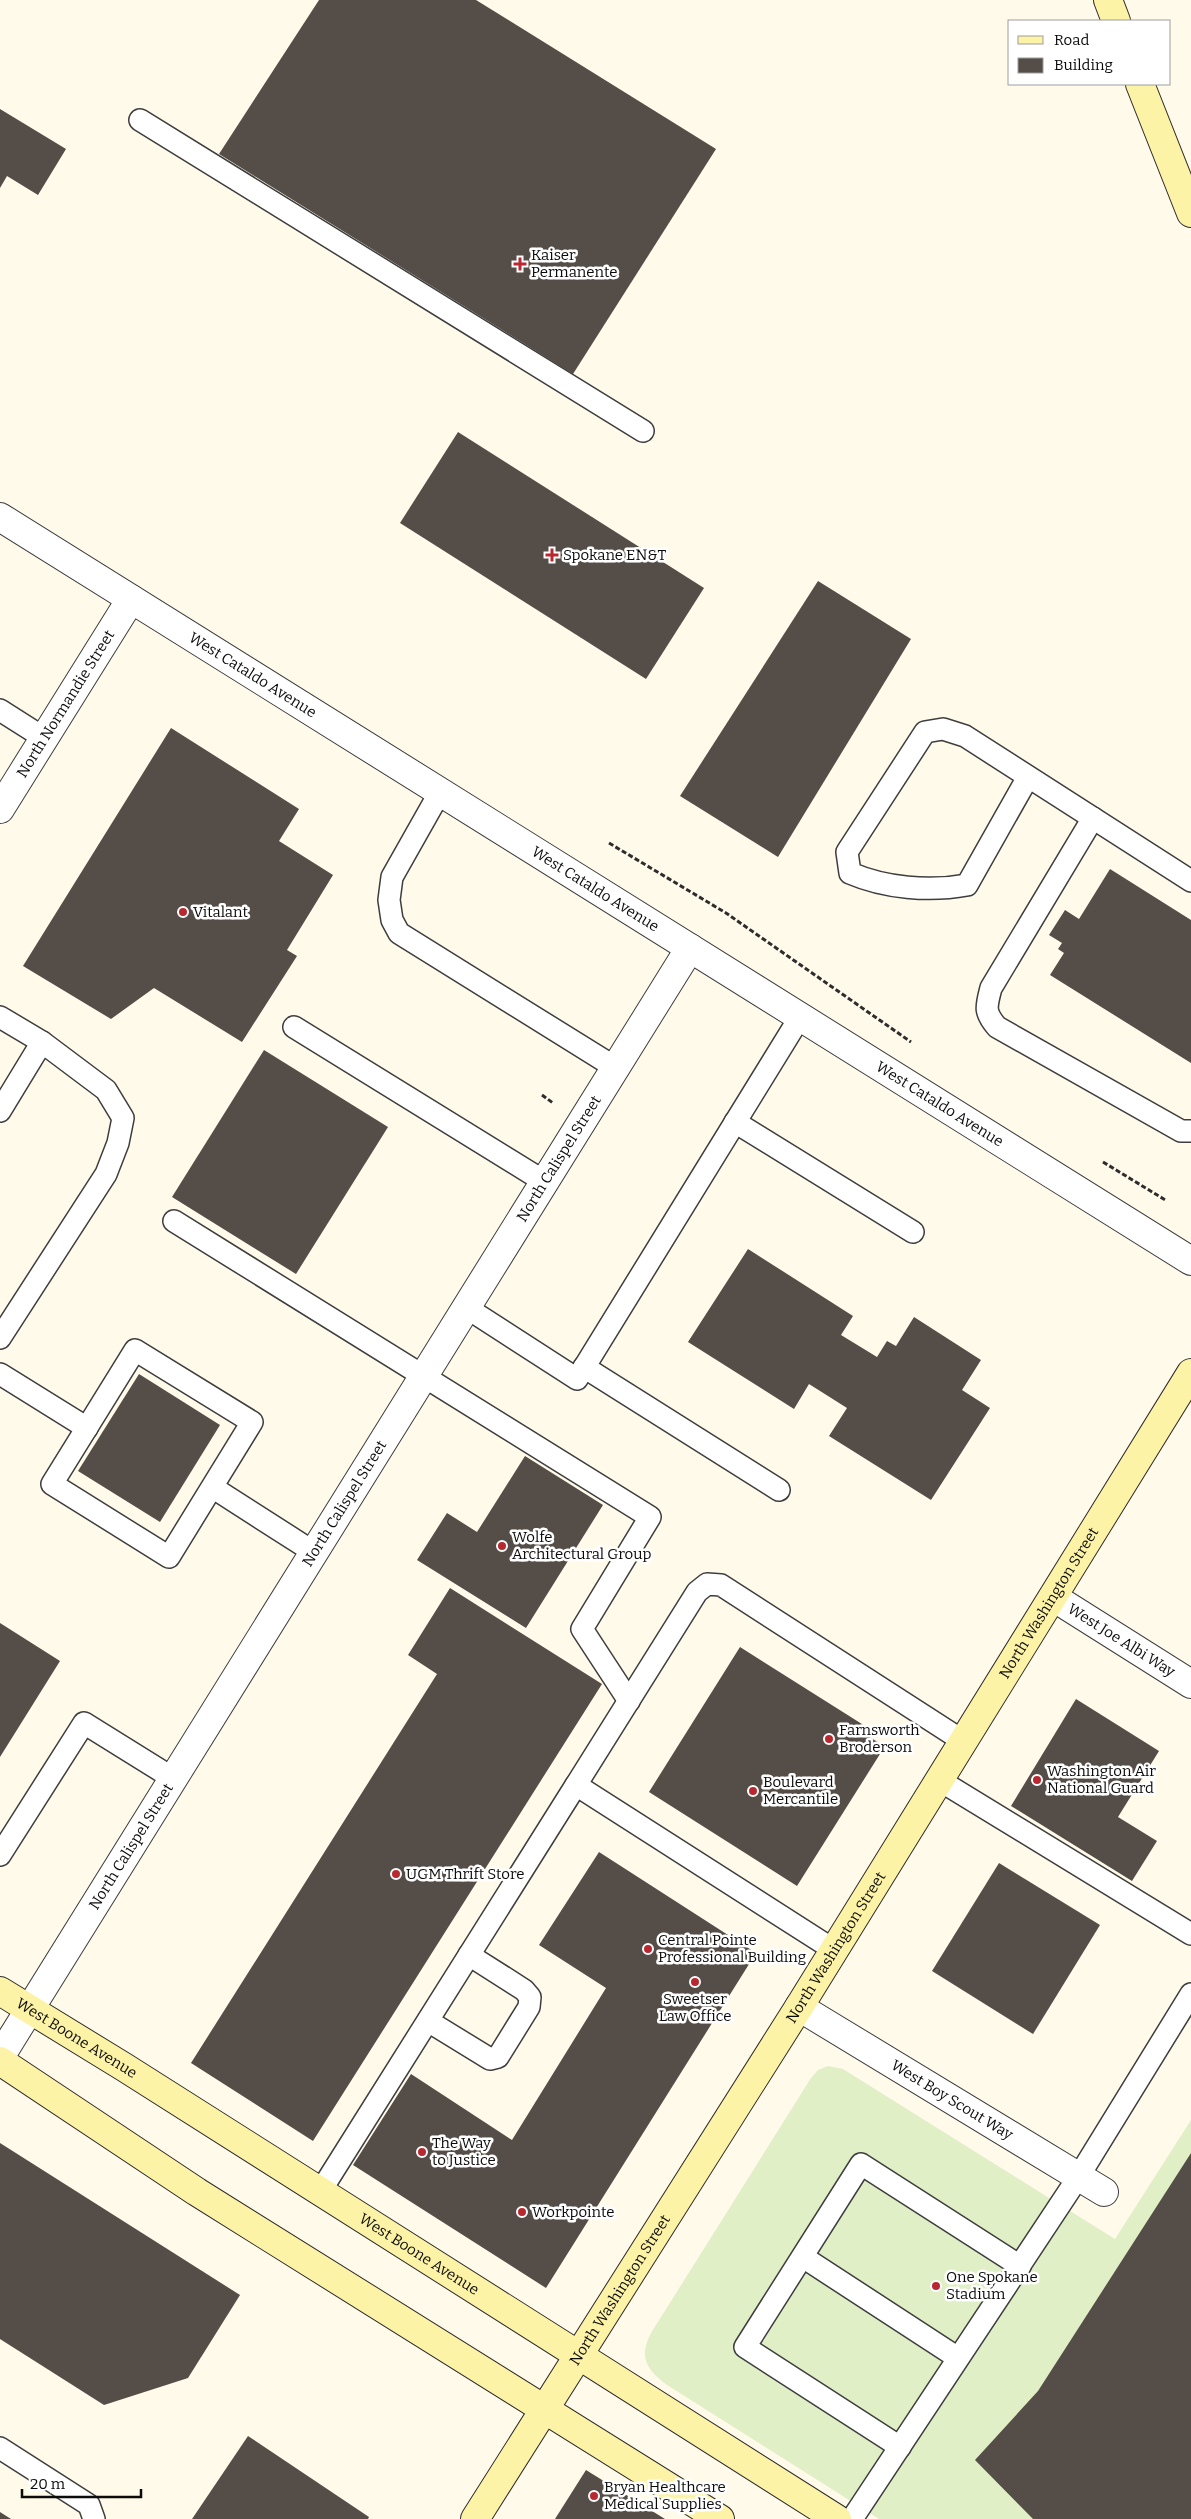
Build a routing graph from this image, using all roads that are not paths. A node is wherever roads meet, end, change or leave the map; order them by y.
1 (1108, 0) edge
2 (1116, 20) edge
3 (1140, 85) edge
4 (140, 120) dead end
5 (1191, 213) edge
6 (643, 431) dead end
7 (0, 517) edge
8 (131, 599) junction
9 (0, 710) edge
10 (44, 738) junction
11 (1028, 777) junction
12 (440, 792) junction
13 (0, 809) edge
14 (1093, 818) junction
15 (1191, 881) edge
16 (690, 948) junction
17 (0, 1017) edge
18 (800, 1017) junction
19 (294, 1027) dead end
20 (42, 1042) junction
21 (616, 1068) junction
22 (0, 1111) edge
23 (735, 1122) junction
24 (1191, 1132) edge
25 (545, 1182) junction
26 (174, 1221) dead end
27 (914, 1232) dead end
28 (1191, 1261) edge
29 (466, 1308) junction
30 (0, 1338) edge
31 (584, 1367) junction
32 (1191, 1373) edge
33 (0, 1374) edge
34 (424, 1376) junction
35 (87, 1428) junction
36 (212, 1487) junction
37 (778, 1490) dead end
38 (314, 1553) junction
39 (1053, 1597) junction
40 (1191, 1684) edge
41 (629, 1701) junction
42 (963, 1741) junction
43 (174, 1779) junction
44 (939, 1780) junction
45 (576, 1785) junction
46 (0, 1855) edge
47 (1191, 1934) edge
48 (834, 1950) junction
49 (469, 1955) junction
50 (0, 1991) edge
51 (1191, 1994) edge
52 (800, 2006) junction
53 (30, 2010) junction
54 (428, 2021) junction
55 (0, 2057) edge
56 (0, 2061) edge
57 (1079, 2176) junction
58 (320, 2192) junction
59 (1104, 2192) dead end
60 (802, 2257) junction
61 (1020, 2266) junction
62 (579, 2357) junction
63 (958, 2358) junction
64 (544, 2410) junction
65 (900, 2447) junction
66 (0, 2448) edge
67 (94, 2519) edge
68 (475, 2519) edge
69 (720, 2519) edge
70 (838, 2519) edge
71 (852, 2519) edge

1 - 2 main road
3 - 5 main road
4 - 6 lane
7 - 8 street, West Cataldo Avenue
8 - 10 street, North Normandie Street
8 - 12 street, West Cataldo Avenue
9 - 10 lane
10 - 13 street, North Normandie Street
11 - 11 lane
11 - 14 lane
12 - 16 street, West Cataldo Avenue
12 - 21 lane
14 - 15 lane
14 - 24 lane
16 - 18 street, West Cataldo Avenue
16 - 21 street, North Calispel Street
17 - 20 lane
18 - 23 lane
18 - 28 street, West Cataldo Avenue
19 - 25 lane
20 - 22 lane
20 - 30 lane
21 - 25 street, North Calispel Street
23 - 27 lane
23 - 31 lane
25 - 29 street, North Calispel Street
26 - 34 lane
29 - 31 lane
29 - 34 street, North Calispel Street
31 - 37 lane
32 - 39 main road, North Washington Street
33 - 35 lane
34 - 38 street, North Calispel Street
34 - 41 lane
35 - 36 lane
35 - 36 lane
36 - 38 lane
38 - 43 street, North Calispel Street
39 - 40 street, West Joe Albi Way
39 - 42 main road, North Washington Street
41 - 42 lane
41 - 45 lane
42 - 44 main road, North Washington Street
43 - 46 lane
43 - 53 street, North Calispel Street
44 - 47 lane
44 - 48 main road, North Washington Street
45 - 48 lane
45 - 49 lane
48 - 52 main road, North Washington Street
49 - 54 lane
49 - 54 lane
50 - 53 main road, West Boone Avenue
51 - 57 lane
52 - 57 street, West Boy Scout Way
52 - 62 main road, North Washington Street
53 - 55 street, North Calispel Street
53 - 58 main road, West Boone Avenue
54 - 58 lane
56 - 64 main road
57 - 59 street, West Boy Scout Way
57 - 61 lane
58 - 62 main road, West Boone Avenue
60 - 61 lane
60 - 63 lane
60 - 65 lane
61 - 63 lane
62 - 64 main road, North Washington Street
62 - 70 main road, West Boone Avenue
63 - 65 lane
64 - 68 main road, North Washington Street
64 - 69 main road
65 - 71 lane
66 - 67 lane

